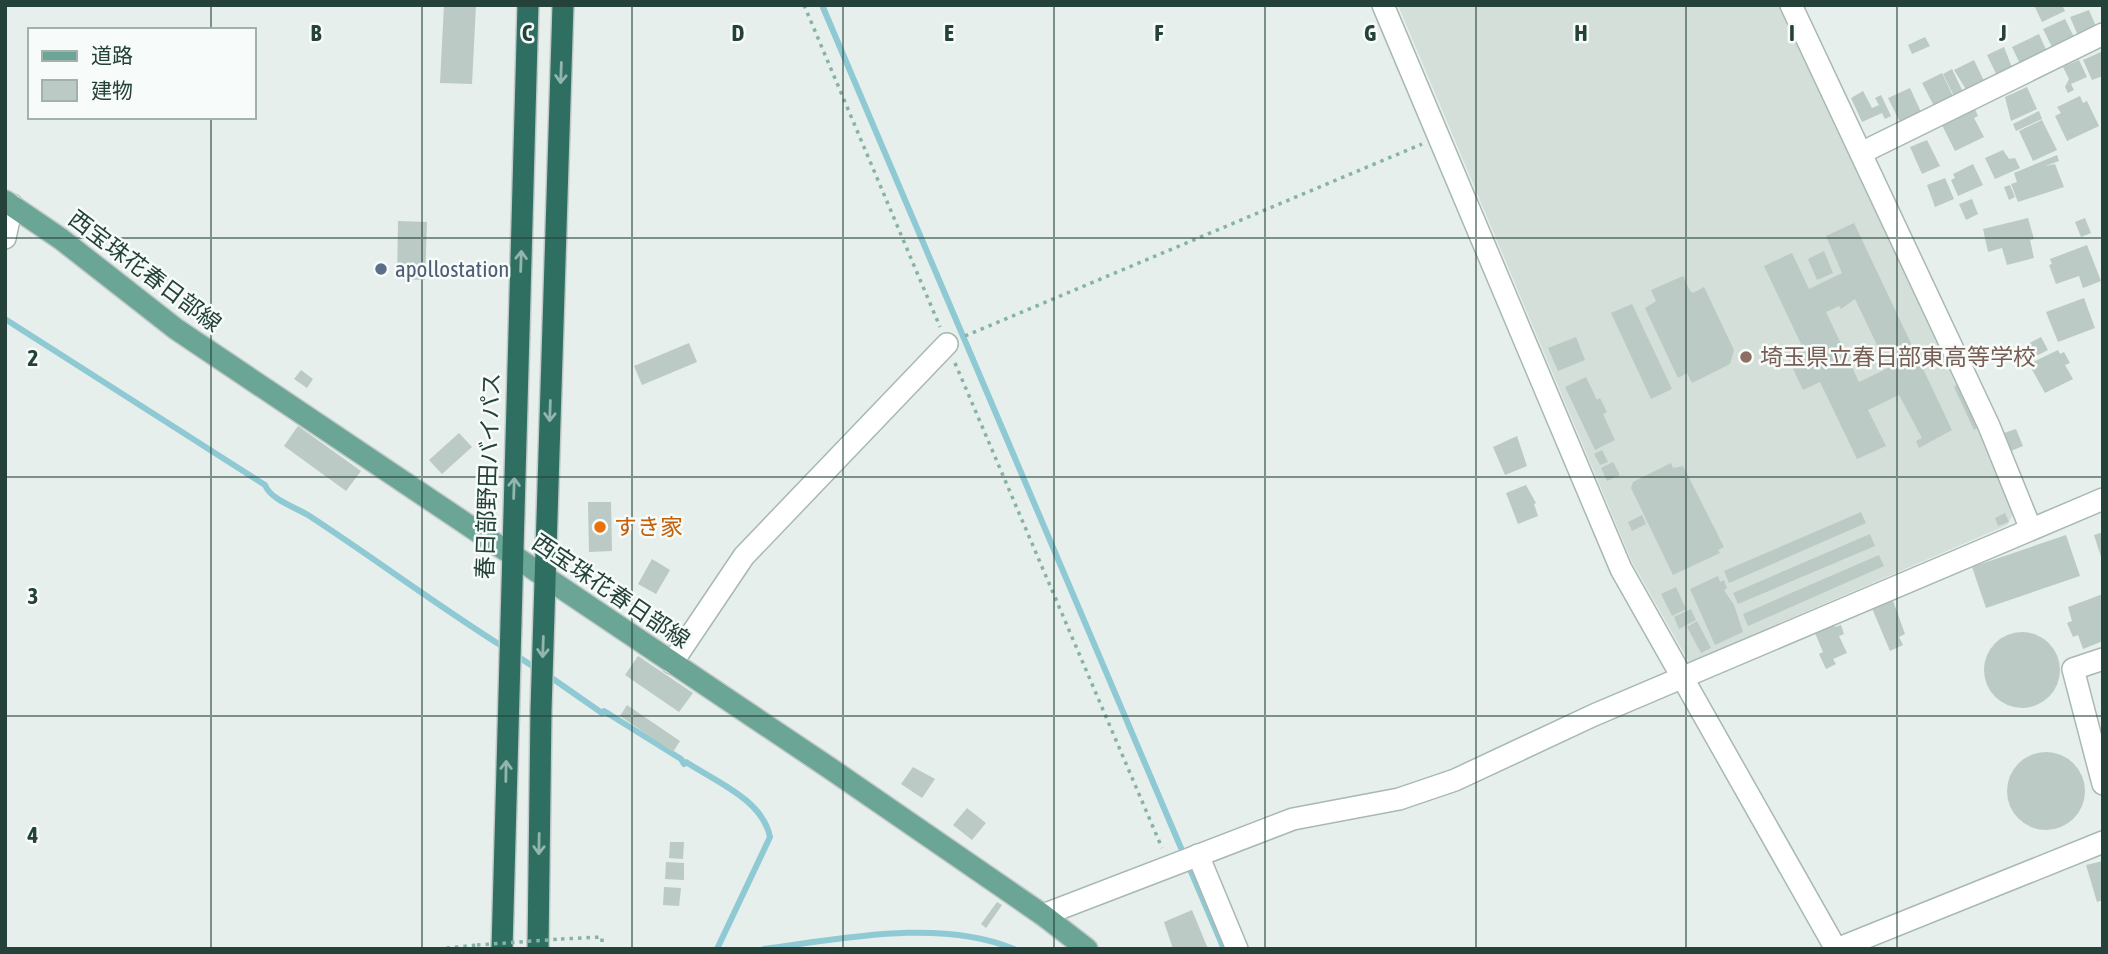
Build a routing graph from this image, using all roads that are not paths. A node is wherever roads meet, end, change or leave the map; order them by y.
1 (528, 5) edge
2 (563, 5) edge
3 (1382, 5) edge
4 (1791, 5) edge
5 (2103, 34) edge
6 (1861, 153) junction
7 (8, 203) edge
8 (5, 238) edge
9 (947, 344) road end
10 (2103, 499) edge
11 (2030, 527) junction
12 (512, 556) junction
13 (545, 578) junction
14 (2103, 659) edge
15 (672, 663) junction
16 (1681, 678) junction
17 (2103, 784) edge
18 (2103, 842) edge
19 (1198, 855) junction
20 (1043, 915) junction
21 (502, 949) edge
22 (538, 949) edge
23 (1087, 949) edge
24 (1237, 949) edge
25 (1837, 949) edge

12 -> 1 highway, 春日部野田バイパス
2 -> 13 highway
3 - 16 street
4 - 6 street
5 - 6 street
6 - 11 street
7 - 8 street
7 - 12 main road, 西宝珠花春日部線
9 - 15 street
10 - 11 street
11 - 16 street
12 - 13 main road, 西宝珠花春日部線
21 -> 12 highway, 春日部野田バイパス
13 - 15 main road, 西宝珠花春日部線
13 -> 22 highway
14 - 17 street
15 - 20 main road, 西宝珠花春日部線
16 - 19 street
16 - 25 street
18 - 25 street
19 - 20 street
19 - 24 street
20 - 23 main road, 西宝珠花春日部線

